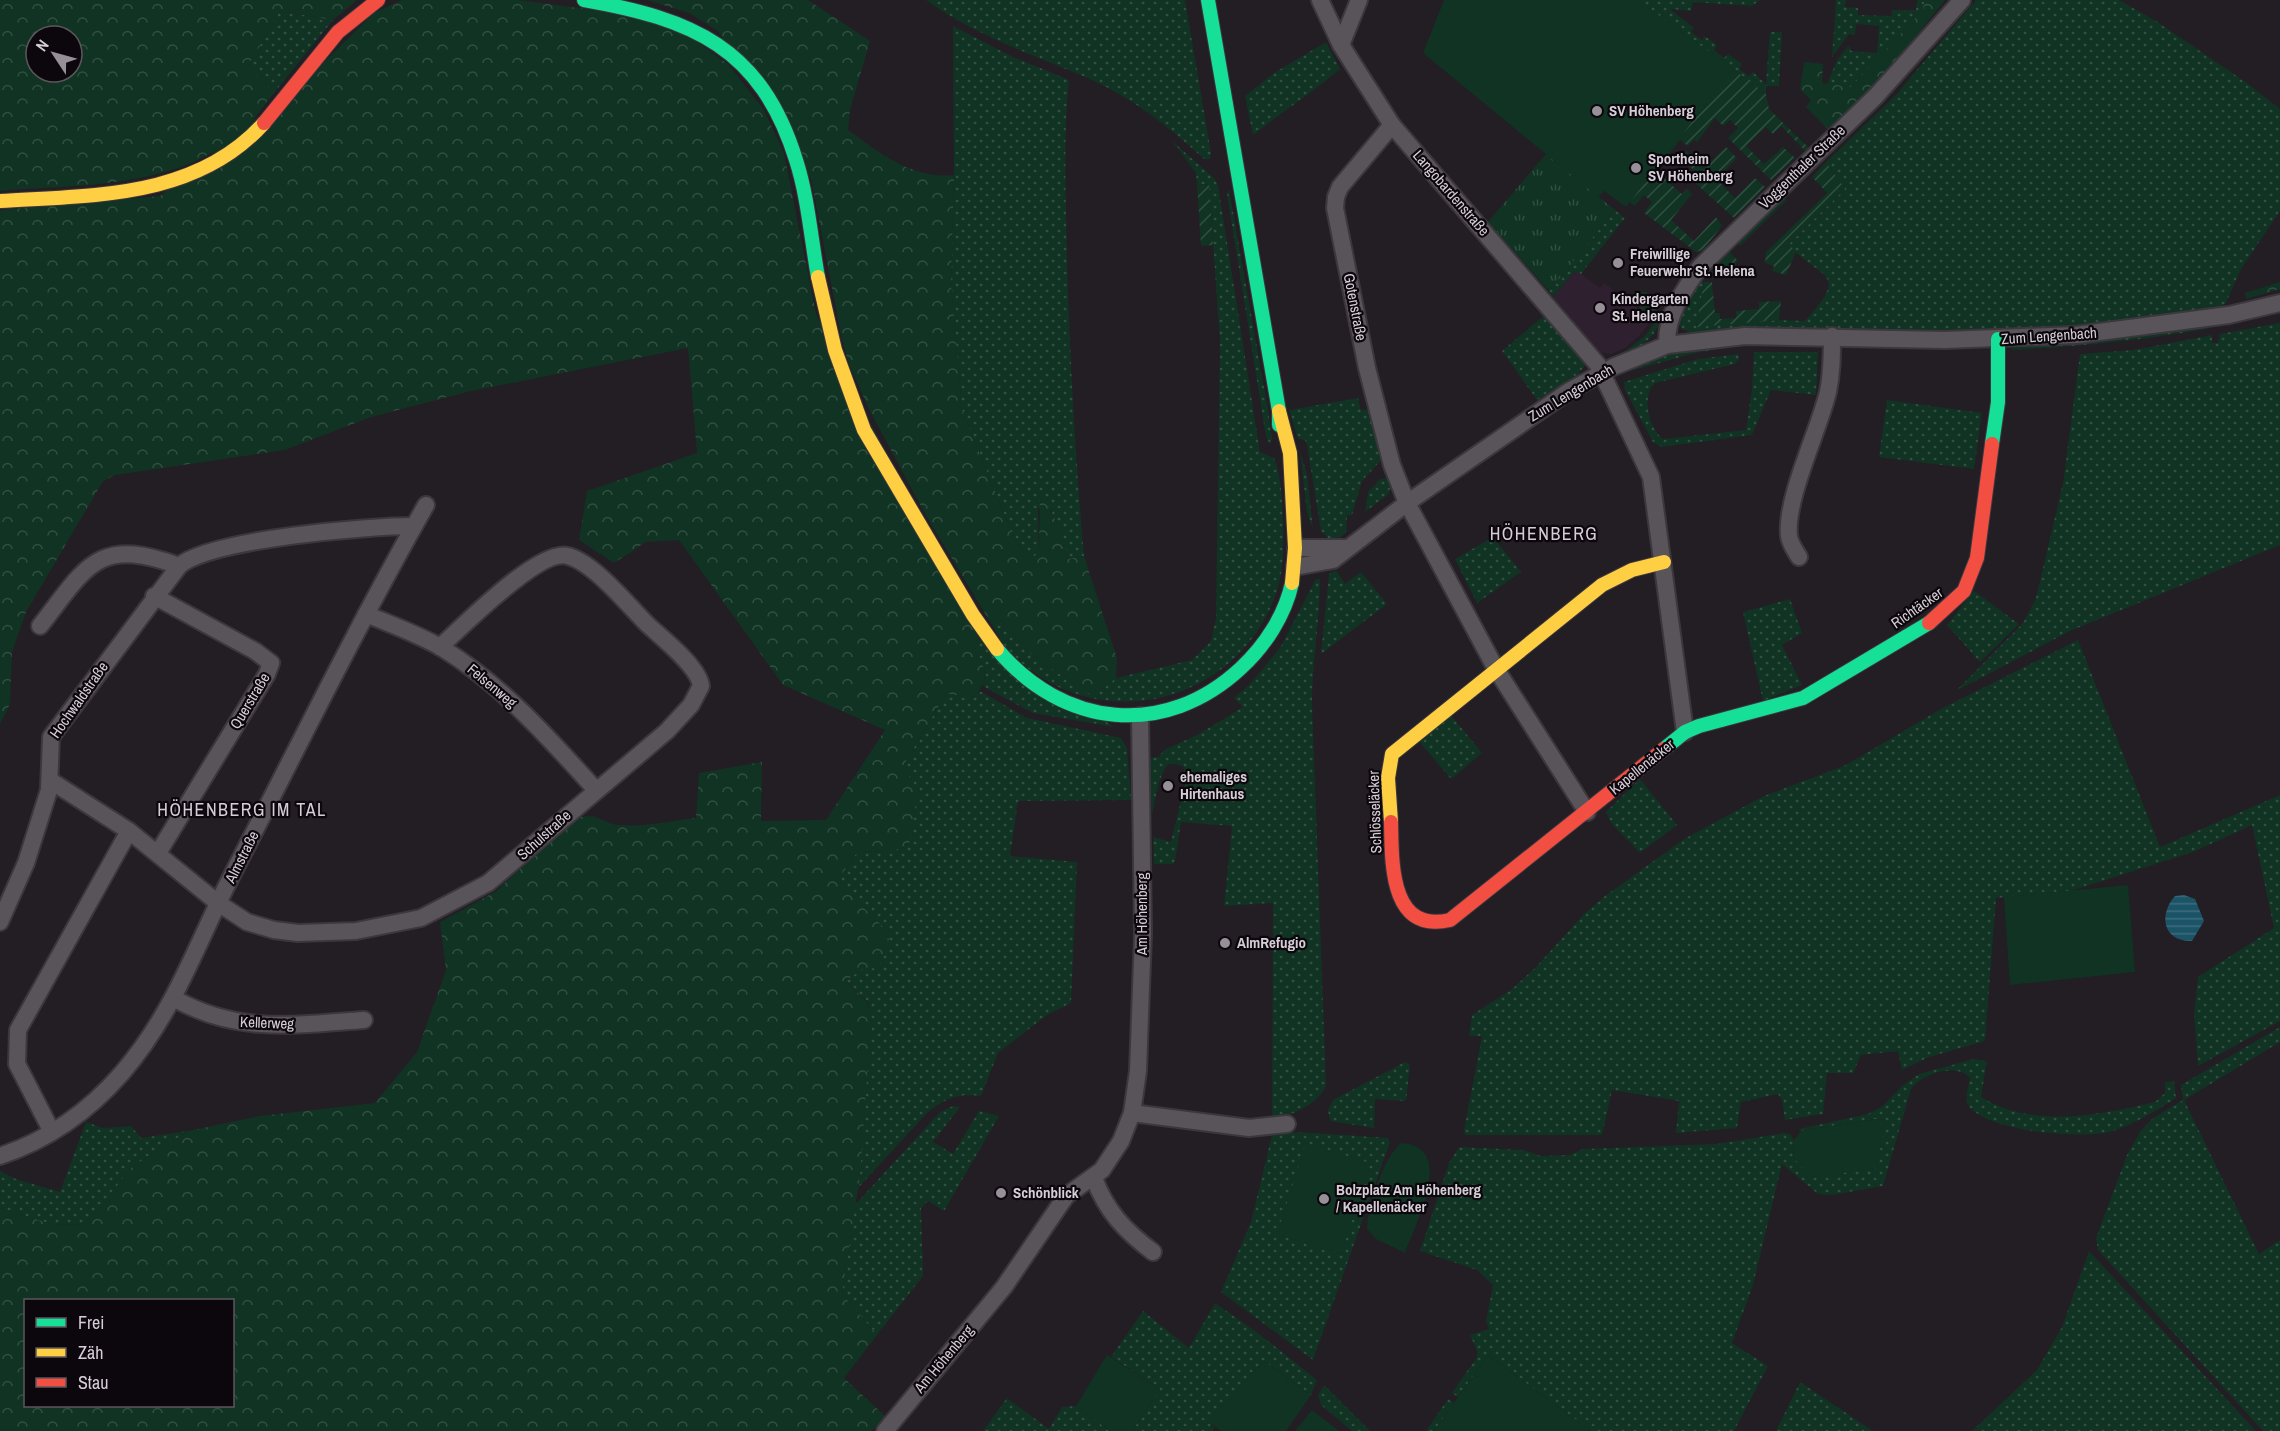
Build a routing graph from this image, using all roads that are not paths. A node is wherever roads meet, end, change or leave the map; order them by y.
1 (378, 0) edge
2 (584, 0) edge
3 (1208, 0) edge
4 (1320, 0) edge
5 (1359, 0) edge
6 (1962, 0) edge
7 (1341, 45) junction
8 (1392, 125) junction
9 (0, 201) edge
10 (2280, 303) edge
11 (1832, 336) junction
12 (1998, 339) junction
13 (1667, 345) junction
14 (1603, 372) junction
15 (1407, 503) junction
16 (426, 505) dead end
17 (414, 526) junction
18 (1296, 548) junction
19 (1346, 548) junction
20 (1798, 557) dead end
21 (1664, 562) junction
22 (179, 566) junction
23 (1295, 567) junction
24 (154, 596) junction
25 (366, 614) junction
26 (40, 626) dead end
27 (440, 647) junction
28 (1496, 669) junction
29 (1140, 716) junction
30 (1685, 732) junction
31 (51, 781) junction
32 (595, 789) junction
33 (1587, 812) junction
34 (129, 831) junction
35 (158, 853) junction
36 (218, 903) junction
37 (0, 921) edge
38 (175, 999) junction
39 (364, 1020) dead end
40 (1132, 1113) junction
41 (1287, 1124) dead end
42 (52, 1132) junction
43 (0, 1156) edge
44 (1094, 1178) junction
45 (1153, 1252) dead end
46 (885, 1431) edge

1 - 9 main road
2 - 29 main road
3 - 18 main road
4 - 7 street, Langobardenstraße
5 - 7 street
6 - 13 street, Voggenthaler Straße
7 - 8 street, Langobardenstraße
8 - 14 street, Langobardenstraße
8 - 15 street, Gotenstraße
10 - 12 street, Zum Lengenbach
11 - 12 street, Zum Lengenbach
11 - 13 street, Zum Lengenbach
11 - 20 street
12 - 30 main road, Richtäcker
13 - 14 street, Zum Lengenbach
14 - 15 street, Zum Lengenbach
14 - 21 street, Kapellenäcker
15 - 19 street, Zum Lengenbach
15 - 28 street
16 - 17 street, Almstraße
17 - 22 street, Hochwaldstraße
17 - 25 street, Almstraße
18 - 19 street
18 - 23 main road
19 - 23 street, Zum Lengenbach
21 - 28 main road, Schlösseläcker
21 - 30 street, Kapellenäcker
22 - 24 street, Hochwaldstraße
22 - 26 street
23 - 29 main road
24 - 31 street, Hochwaldstraße
24 - 35 street, Querstraße
25 - 27 street, Felsenweg
25 - 36 street, Almstraße
27 - 32 street, Felsenweg
27 - 32 street, Schulstraße
28 - 33 street
28 - 33 main road, Schlösseläcker
29 - 40 street, Am Höhenberg
30 - 33 main road, Kapellenäcker
31 - 34 street, Schulstraße
31 - 37 street, Hochwaldstraße
32 - 36 street, Schulstraße
34 - 35 street, Schulstraße
34 - 42 street
35 - 36 street, Schulstraße
36 - 38 street, Almstraße
38 - 39 street, Kellerweg
38 - 42 street, Almstraße
40 - 41 street
40 - 44 street, Am Höhenberg
42 - 43 street, Almstraße
44 - 45 street
44 - 46 street, Am Höhenberg

